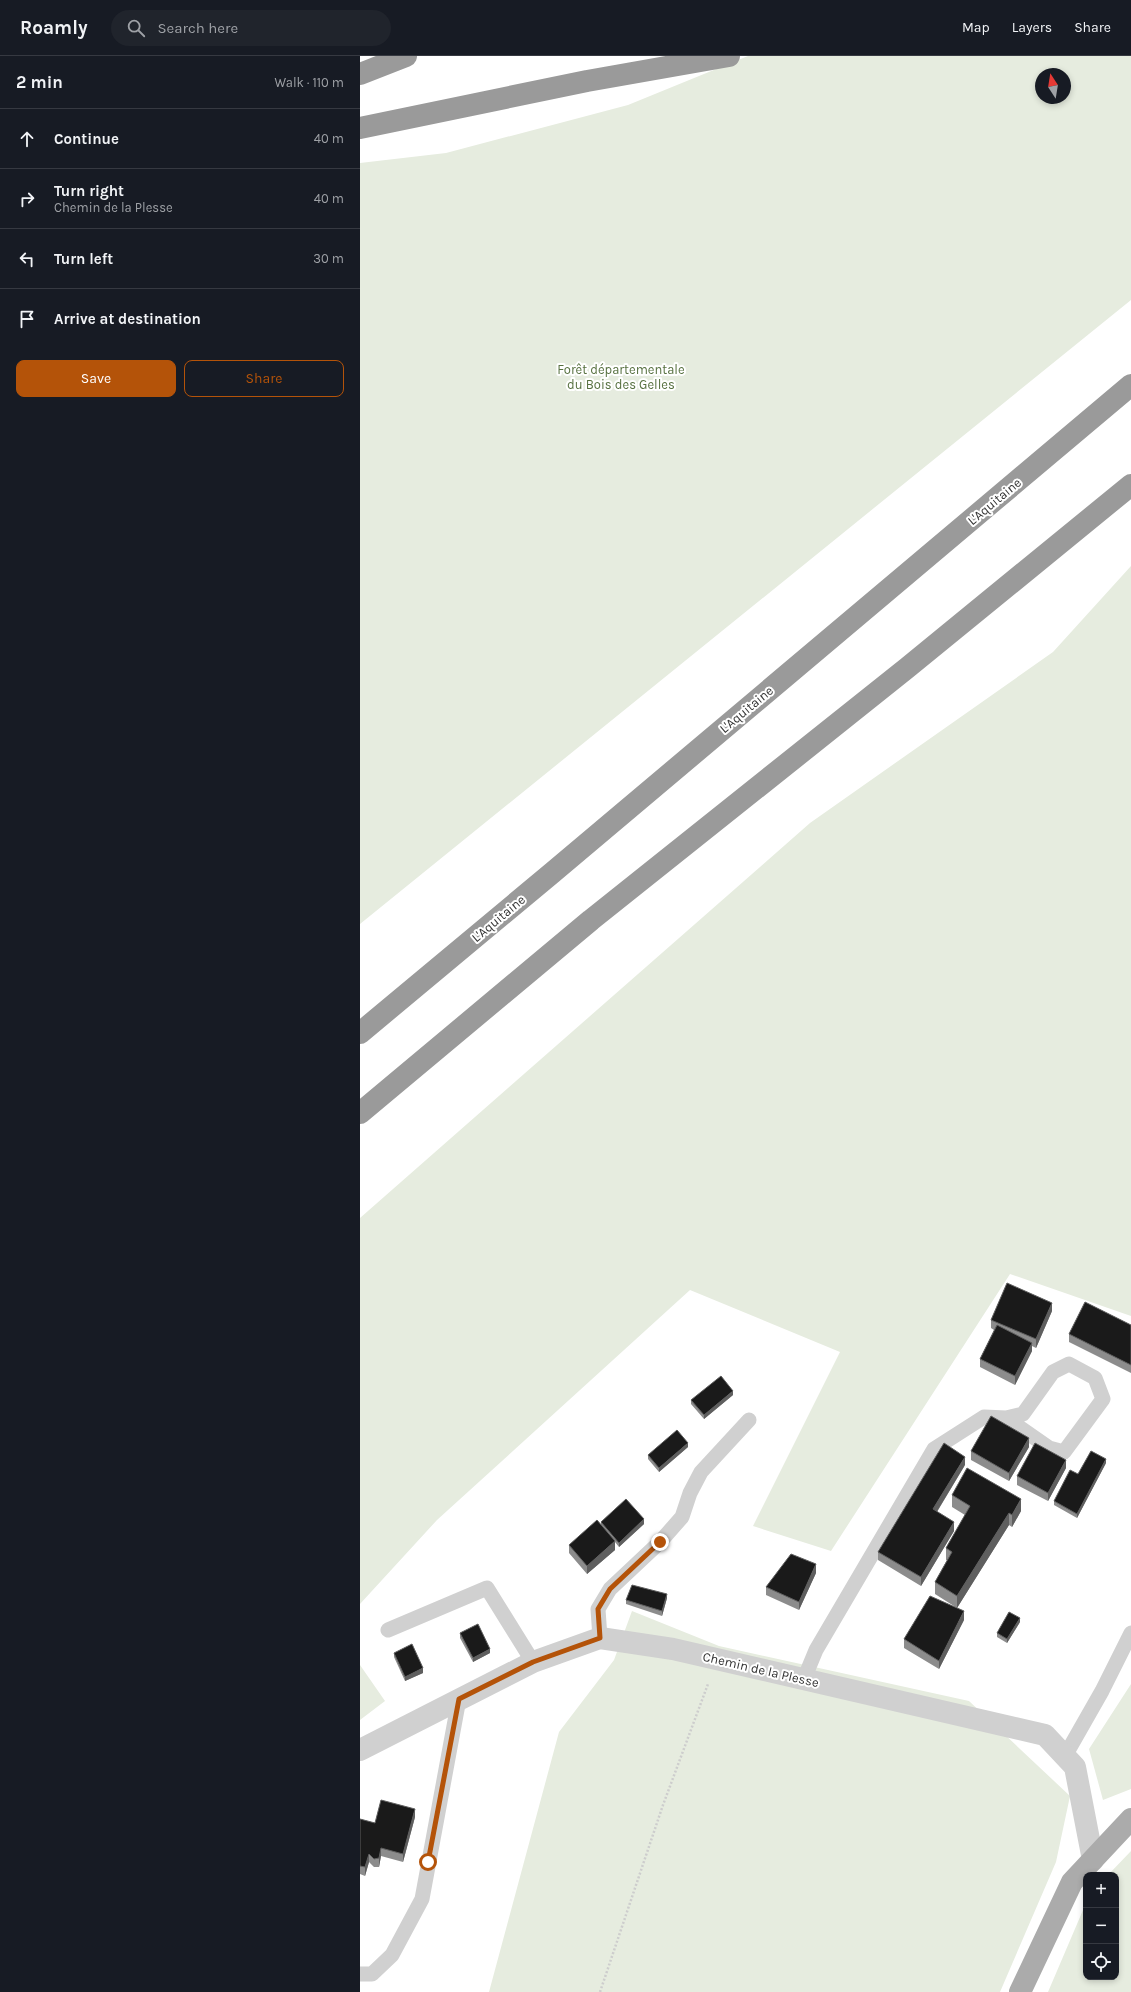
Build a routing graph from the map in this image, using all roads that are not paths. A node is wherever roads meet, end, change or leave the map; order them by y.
1 (406, 56) edge
2 (730, 56) edge
3 (360, 74) edge
4 (360, 128) edge
5 (1131, 385) edge
6 (1131, 485) edge
7 (360, 1033) edge
8 (360, 1113) edge
9 (1006, 1418) junction
10 (749, 1420) dead end
11 (388, 1630) dead end
12 (1131, 1633) edge
13 (600, 1638) junction
14 (533, 1662) junction
15 (804, 1679) junction
16 (459, 1699) junction
17 (360, 1750) edge
18 (1065, 1756) junction
19 (1131, 1819) edge
20 (1093, 1860) junction
21 (360, 1974) edge
22 (1020, 1992) edge

1 - 3 highway
2 - 4 highway
5 - 7 highway, L'Aquitaine
6 - 8 highway
9 - 9 lane
9 - 15 lane
10 - 13 lane
11 - 14 lane
12 - 18 lane
13 - 14 street, Chemin de la Plesse
13 - 15 street, Chemin de la Plesse
14 - 16 street, Chemin de la Plesse
15 - 18 street, Chemin de la Plesse
16 - 17 street, Chemin de la Plesse
16 - 21 lane
18 - 20 street, Chemin de la Plesse
19 - 20 main road
20 - 22 main road

